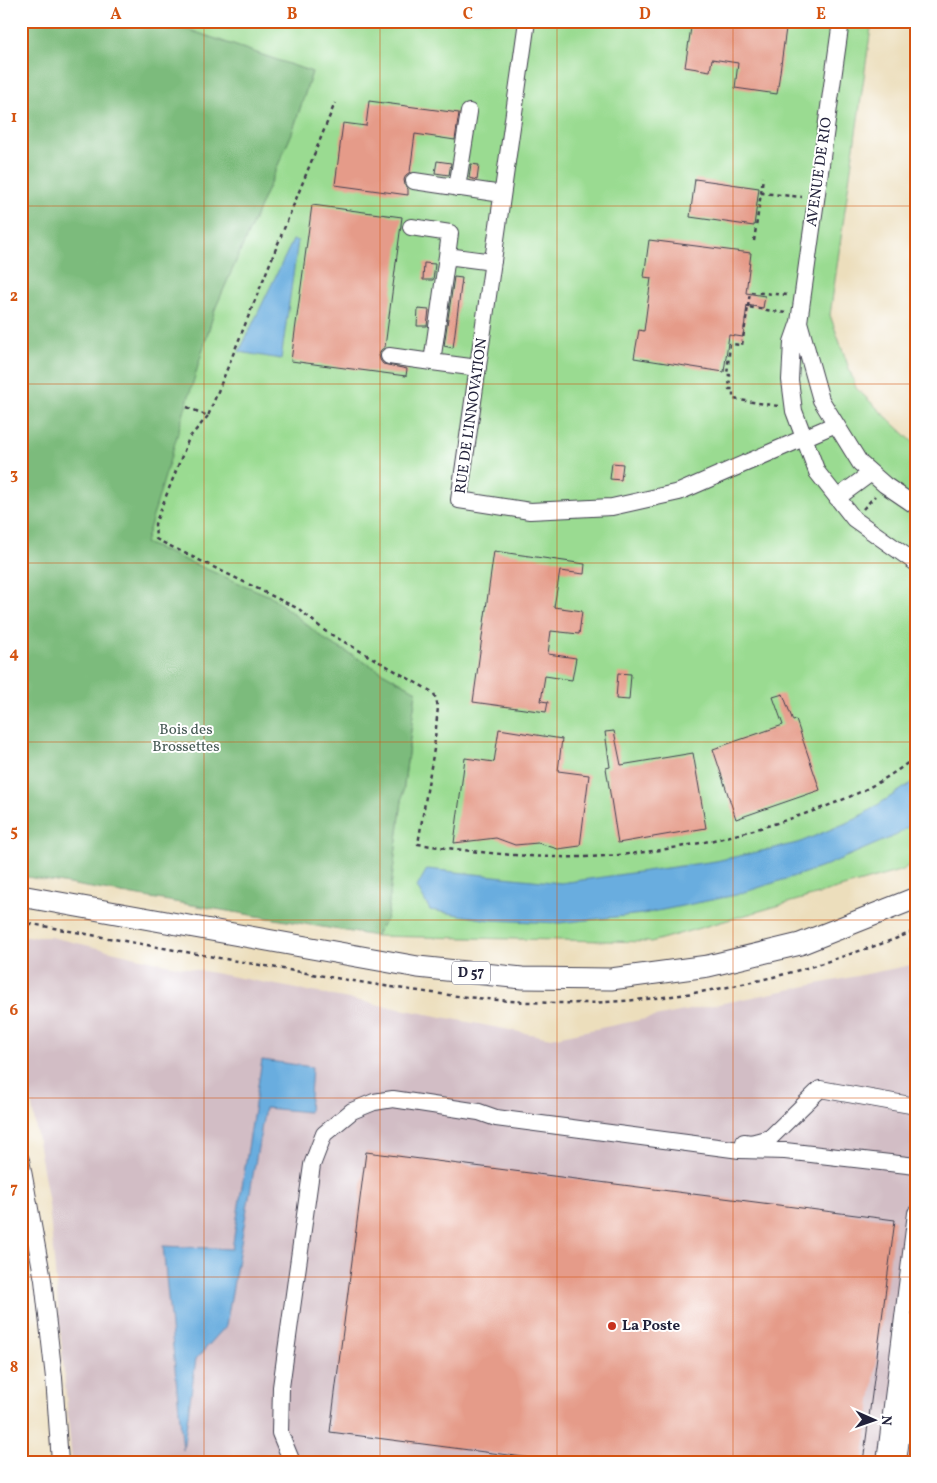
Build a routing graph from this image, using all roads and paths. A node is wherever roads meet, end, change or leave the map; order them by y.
1 (526, 21) edge
2 (841, 21) edge
3 (335, 103) dead end
4 (469, 112) dead end
5 (763, 177) dead end
6 (414, 181) dead end
7 (457, 188) junction
8 (761, 192) junction
9 (502, 194) junction
10 (804, 197) dead end
11 (411, 227) dead end
12 (754, 240) dead end
13 (447, 256) junction
14 (493, 262) junction
15 (790, 296) dead end
16 (748, 307) junction
17 (793, 318) junction
18 (389, 356) dead end
19 (432, 362) junction
20 (478, 368) junction
21 (187, 407) dead end
22 (782, 407) dead end
23 (208, 416) junction
24 (836, 424) junction
25 (798, 441) junction
26 (871, 473) junction
27 (885, 485) junction
28 (837, 498) junction
29 (916, 506) edge
30 (854, 519) junction
31 (916, 562) edge
32 (916, 756) edge
33 (21, 896) edge
34 (915, 900) edge
35 (916, 1106) edge
36 (480, 1112) junction
37 (21, 1160) edge
38 (916, 1166) edge
39 (916, 1213) edge
40 (916, 1321) edge
41 (21, 1371) edge
42 (27, 1462) edge
43 (60, 1462) edge
44 (292, 1462) edge
45 (884, 1462) edge
46 (898, 1462) edge

1 - 9 street, RUE DE L'INNOVATION
2 - 17 street, AVENUE DE RIO
3 - 23 path
4 - 7 street
5 - 8 path
6 - 7 street
7 - 9 street
8 - 10 path
8 - 12 path
9 - 14 street, RUE DE L'INNOVATION
11 - 13 street
13 - 14 street
13 - 19 street
14 - 20 street, RUE DE L'INNOVATION
15 - 16 path
16 - 17 path
16 - 22 path
17 - 24 street, AVENUE DE RIO
17 - 25 street, AVENUE DE RIO
18 - 19 street
19 - 20 street
20 - 25 street, RUE DE L'INNOVATION
21 - 23 path
23 - 32 path
24 - 25 street
24 - 26 street, AVENUE DE RIO
25 - 28 street, AVENUE DE RIO
26 - 27 street, AVENUE DE RIO
26 - 28 street
27 - 29 street, AVENUE DE RIO
27 - 30 path
28 - 30 street, AVENUE DE RIO
30 - 31 street, AVENUE DE RIO
33 - 34 main road, D 57
35 - 36 street
36 - 38 street
36 - 44 street
37 - 43 street
39 - 45 street
40 - 46 street
41 - 42 path

